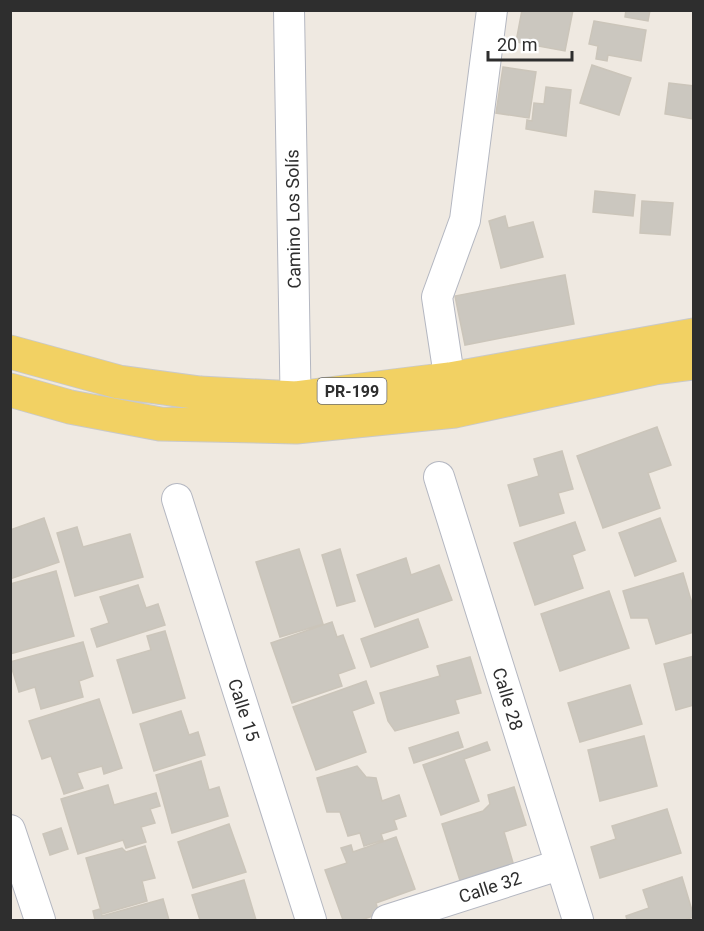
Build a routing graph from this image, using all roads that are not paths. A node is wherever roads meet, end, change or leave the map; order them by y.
1 (288, 10) edge
2 (492, 10) edge
3 (693, 334) edge
4 (10, 352) edge
5 (693, 363) edge
6 (450, 380) junction
7 (10, 390) edge
8 (455, 411) junction
9 (296, 412) junction
10 (439, 477) dead end
11 (177, 500) dead end
12 (10, 830) edge
13 (559, 865) junction
14 (40, 921) edge
15 (311, 921) edge
16 (387, 921) edge
17 (579, 921) edge

1 - 9 street, Camino Los Solís
2 - 6 street
3 - 6 main road, PR-199
4 - 9 main road, PR-199
5 - 8 main road, PR-199
6 - 8 street
6 - 9 main road, PR-199
7 - 9 main road, PR-199
8 - 9 main road, PR-199
10 - 13 street, Calle 28
11 - 15 street, Calle 15
12 - 14 street
13 - 16 street, Calle 32
13 - 17 street, Calle 28

